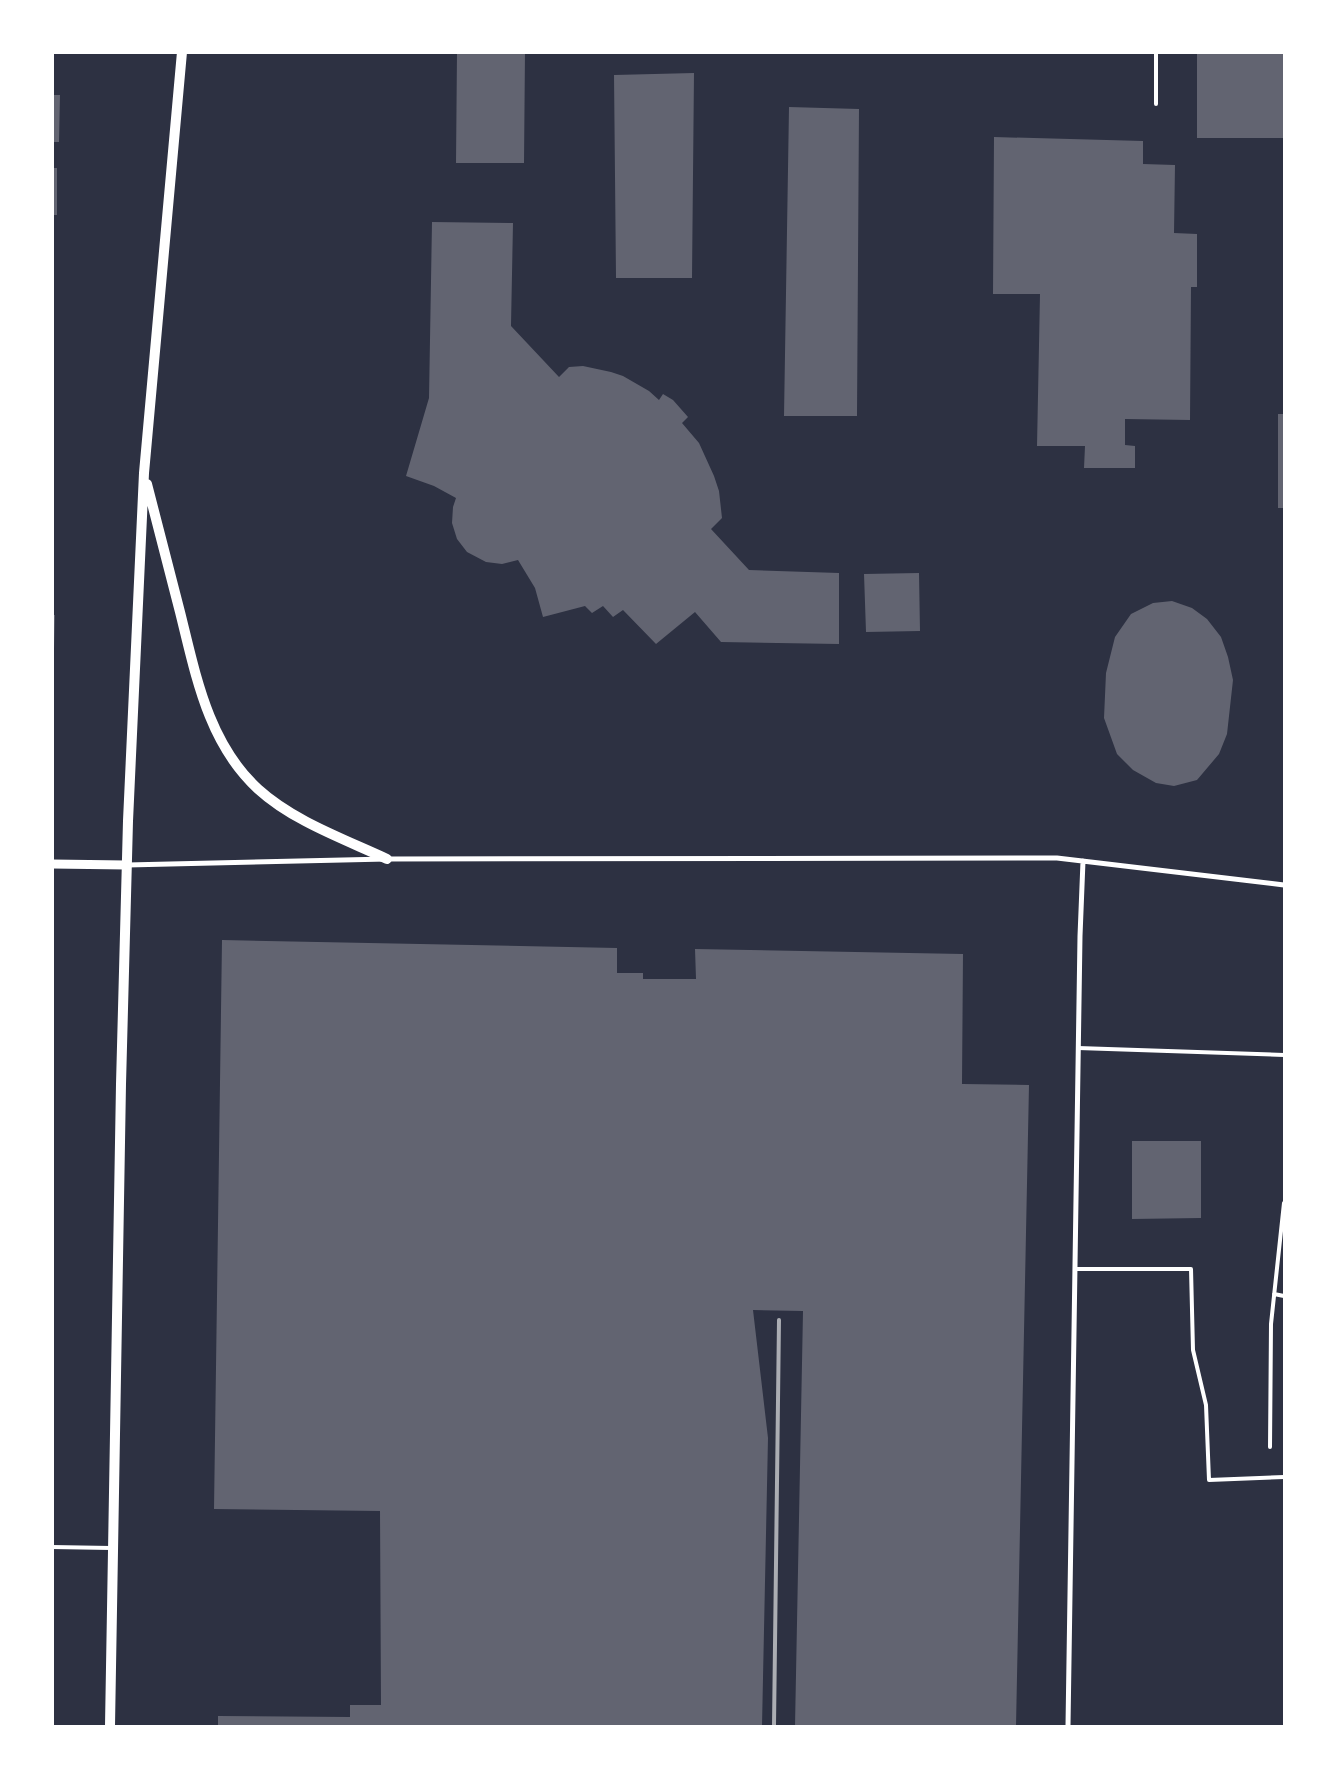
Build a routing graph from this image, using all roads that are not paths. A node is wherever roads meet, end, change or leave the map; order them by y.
1 (182, 52) edge
2 (1156, 52) edge
3 (1156, 104) dead end
4 (144, 473) junction
5 (387, 859) junction
6 (1083, 861) junction
7 (52, 864) edge
8 (126, 865) junction
9 (1284, 885) edge
10 (1078, 1048) junction
11 (1284, 1055) edge
12 (1284, 1203) edge
13 (1075, 1269) junction
14 (1274, 1294) junction
15 (1284, 1296) edge
16 (1270, 1447) dead end
17 (1284, 1477) edge
18 (52, 1547) edge
19 (113, 1548) junction
20 (110, 1726) edge
21 (1068, 1726) edge

1 - 4 main road
2 - 3 lane
4 - 5 main road
4 - 8 main road
5 - 6 street
5 - 8 street
6 - 9 street
6 - 10 street
7 - 8 street
8 - 19 main road
10 - 11 lane
10 - 13 street
12 - 14 lane
13 - 17 lane
13 - 21 street
14 - 15 lane
14 - 16 lane
18 - 19 lane
19 - 20 main road

